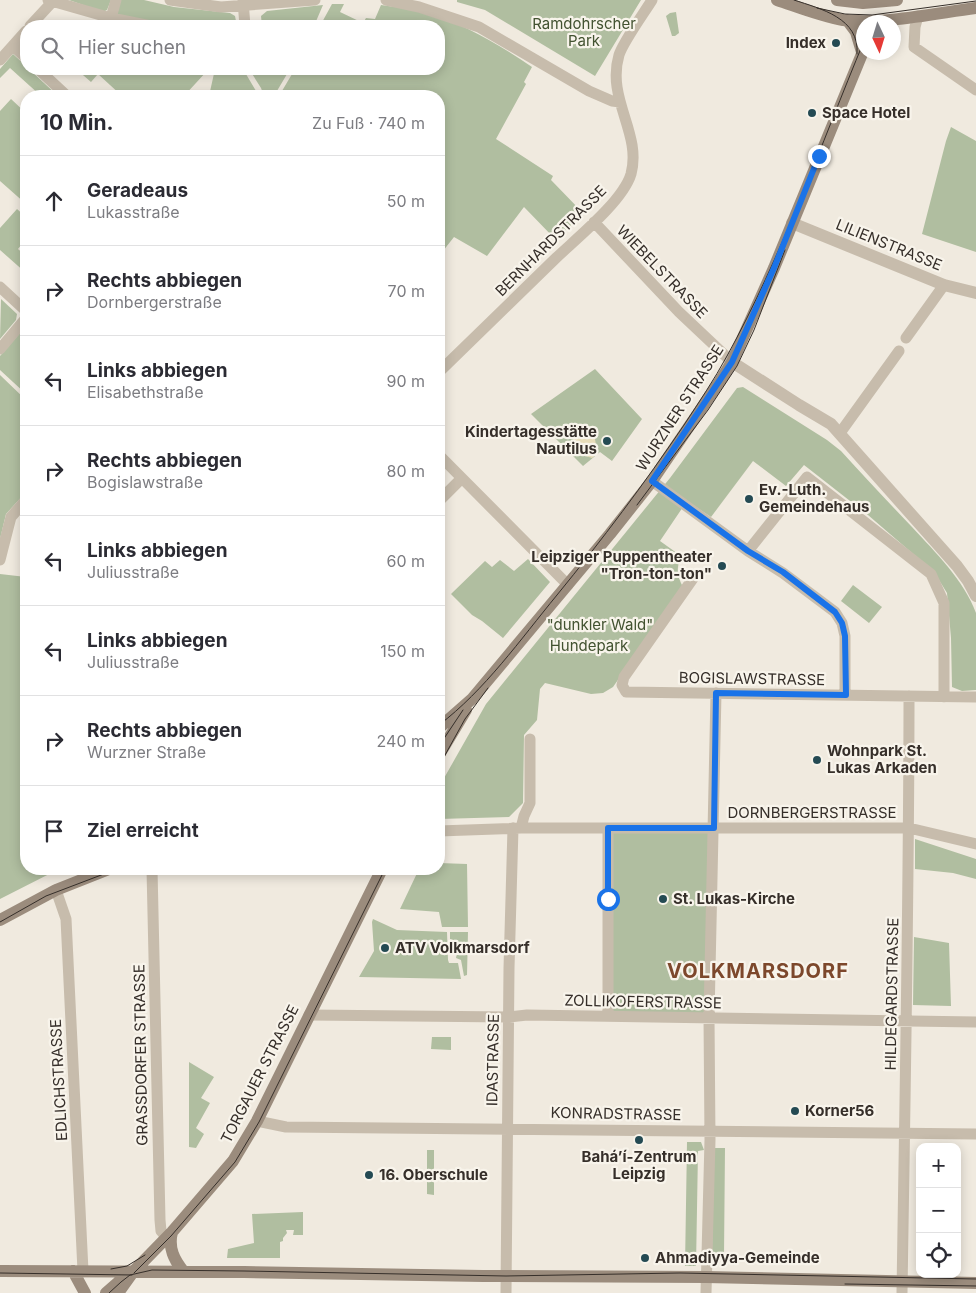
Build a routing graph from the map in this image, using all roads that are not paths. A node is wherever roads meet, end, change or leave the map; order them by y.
1 (52, 0) edge
2 (116, 0) edge
3 (170, 0) edge
4 (315, 0) edge
5 (386, 0) edge
6 (652, 0) edge
7 (777, 0) edge
8 (894, 0) edge
9 (842, 1) edge
10 (243, 3) edge
11 (976, 8) edge
12 (861, 15) edge
13 (880, 15) edge
14 (111, 18) junction
15 (35, 20) edge
16 (121, 20) edge
17 (244, 20) edge
18 (847, 20) junction
19 (916, 20) junction
20 (901, 24) edge
21 (856, 26) edge
22 (856, 32) edge
23 (20, 38) edge
24 (13, 46) junction
25 (20, 52) edge
26 (856, 56) edge
27 (0, 60) edge
28 (44, 75) edge
29 (61, 90) edge
30 (976, 90) edge
31 (620, 102) junction
32 (594, 222) junction
33 (792, 223) junction
34 (944, 285) junction
35 (0, 287) edge
36 (976, 293) edge
37 (20, 305) edge
38 (20, 325) edge
39 (906, 338) dead end
40 (0, 348) edge
41 (899, 351) dead end
42 (732, 362) junction
43 (445, 366) edge
44 (840, 433) junction
45 (445, 462) edge
46 (461, 480) junction
47 (652, 481) junction
48 (445, 495) edge
49 (20, 507) edge
50 (748, 551) junction
51 (0, 560) edge
52 (694, 577) dead end
53 (568, 585) junction
54 (976, 596) edge
55 (480, 689) junction
56 (716, 693) junction
57 (846, 695) junction
58 (910, 696) junction
59 (944, 697) junction
60 (976, 697) edge
61 (445, 723) edge
62 (530, 739) dead end
63 (445, 745) edge
64 (517, 828) junction
65 (608, 828) junction
66 (714, 828) junction
67 (909, 828) junction
68 (445, 831) edge
69 (975, 845) edge
70 (94, 875) edge
71 (152, 875) edge
72 (379, 875) edge
73 (56, 890) junction
74 (0, 920) edge
75 (309, 1015) junction
76 (608, 1016) junction
77 (509, 1017) junction
78 (709, 1017) junction
79 (906, 1021) junction
80 (976, 1022) edge
81 (256, 1121) junction
82 (507, 1128) junction
83 (710, 1130) junction
84 (904, 1132) junction
85 (976, 1134) edge
86 (170, 1235) junction
87 (0, 1270) edge
88 (78, 1271) junction
89 (133, 1272) junction
90 (184, 1272) junction
91 (506, 1277) junction
92 (706, 1277) junction
93 (976, 1283) edge
94 (902, 1287) edge
95 (85, 1293) edge
96 (106, 1293) edge
97 (118, 1293) edge
98 (506, 1293) edge
99 (706, 1293) edge

1 - 14 street
1 - 15 street
2 - 14 street
3 - 10 street
4 - 10 street
5 - 31 street
6 - 31 street, BERNHARDSTRASSE
7 - 18 main road
8 - 9 main road
8 - 13 main road, WURZNER STRASSE
9 - 12 main road
10 - 17 street
11 - 19 main road
14 - 16 street
18 - 21 main road
18 - 22 main road
19 - 20 main road
19 - 30 street
23 - 24 street
24 - 25 street
24 - 27 street
26 - 33 main road, WURZNER STRASSE
28 - 29 street
31 - 32 street, BERNHARDSTRASSE
32 - 42 street, WIEBELSTRASSE
32 - 43 street, BERNHARDSTRASSE
33 - 34 street, LILIENSTRASSE
33 - 42 main road, WURZNER STRASSE
34 - 36 street, LILIENSTRASSE
34 - 39 street
35 - 37 street
38 - 40 street
41 - 44 street
42 - 44 street
42 - 47 main road, WURZNER STRASSE
44 - 54 street
45 - 46 street
46 - 48 street
46 - 53 street
47 - 50 street
47 - 53 main road, WURZNER STRASSE
49 - 51 street
50 - 57 street
50 - 59 street
52 - 56 street, BOGISLAWSTRASSE
53 - 55 main road, WURZNER STRASSE
55 - 61 main road, WURZNER STRASSE
55 - 63 main road
56 - 57 street, BOGISLAWSTRASSE
56 - 66 street
57 - 58 street, BOGISLAWSTRASSE
58 - 59 street, BOGISLAWSTRASSE
58 - 67 street, HILDEGARDSTRASSE
59 - 60 street, BOGISLAWSTRASSE
62 - 64 street
64 - 65 street, DORNBERGERSTRASSE
64 - 68 street, DORNBERGERSTRASSE
64 - 77 street, IDASTRASSE
65 - 66 street, DORNBERGERSTRASSE
65 - 76 street
66 - 67 street, DORNBERGERSTRASSE
66 - 78 street
67 - 69 street, DORNBERGERSTRASSE
67 - 79 street, HILDEGARDSTRASSE
70 - 73 main road
71 - 86 street, GRASSDORFER STRASSE
72 - 75 main road, TORGAUER STRASSE
73 - 74 main road
73 - 88 street, EDLICHSTRASSE
75 - 77 street, ZOLLIKOFERSTRASSE
75 - 81 main road, TORGAUER STRASSE
76 - 77 street, ZOLLIKOFERSTRASSE
76 - 78 street, ZOLLIKOFERSTRASSE
77 - 82 street, IDASTRASSE
78 - 79 street, ZOLLIKOFERSTRASSE
78 - 83 street
79 - 80 street, ZOLLIKOFERSTRASSE
79 - 84 street, HILDEGARDSTRASSE
81 - 82 street, KONRADSTRASSE
81 - 86 main road, TORGAUER STRASSE
82 - 83 street, KONRADSTRASSE
82 - 91 street, IDASTRASSE
83 - 84 street, KONRADSTRASSE
83 - 92 street
84 - 85 street, KONRADSTRASSE
84 - 94 street, HILDEGARDSTRASSE
86 - 89 main road, TORGAUER STRASSE
86 - 90 main road
87 - 88 main road
88 - 89 main road
88 - 95 main road
89 - 90 main road
89 - 96 main road, TORGAUER STRASSE
89 - 97 main road, TORGAUER STRASSE
90 - 91 main road
91 - 92 main road
91 - 98 street, IDASTRASSE
92 - 94 main road
92 - 99 street
93 - 94 main road

